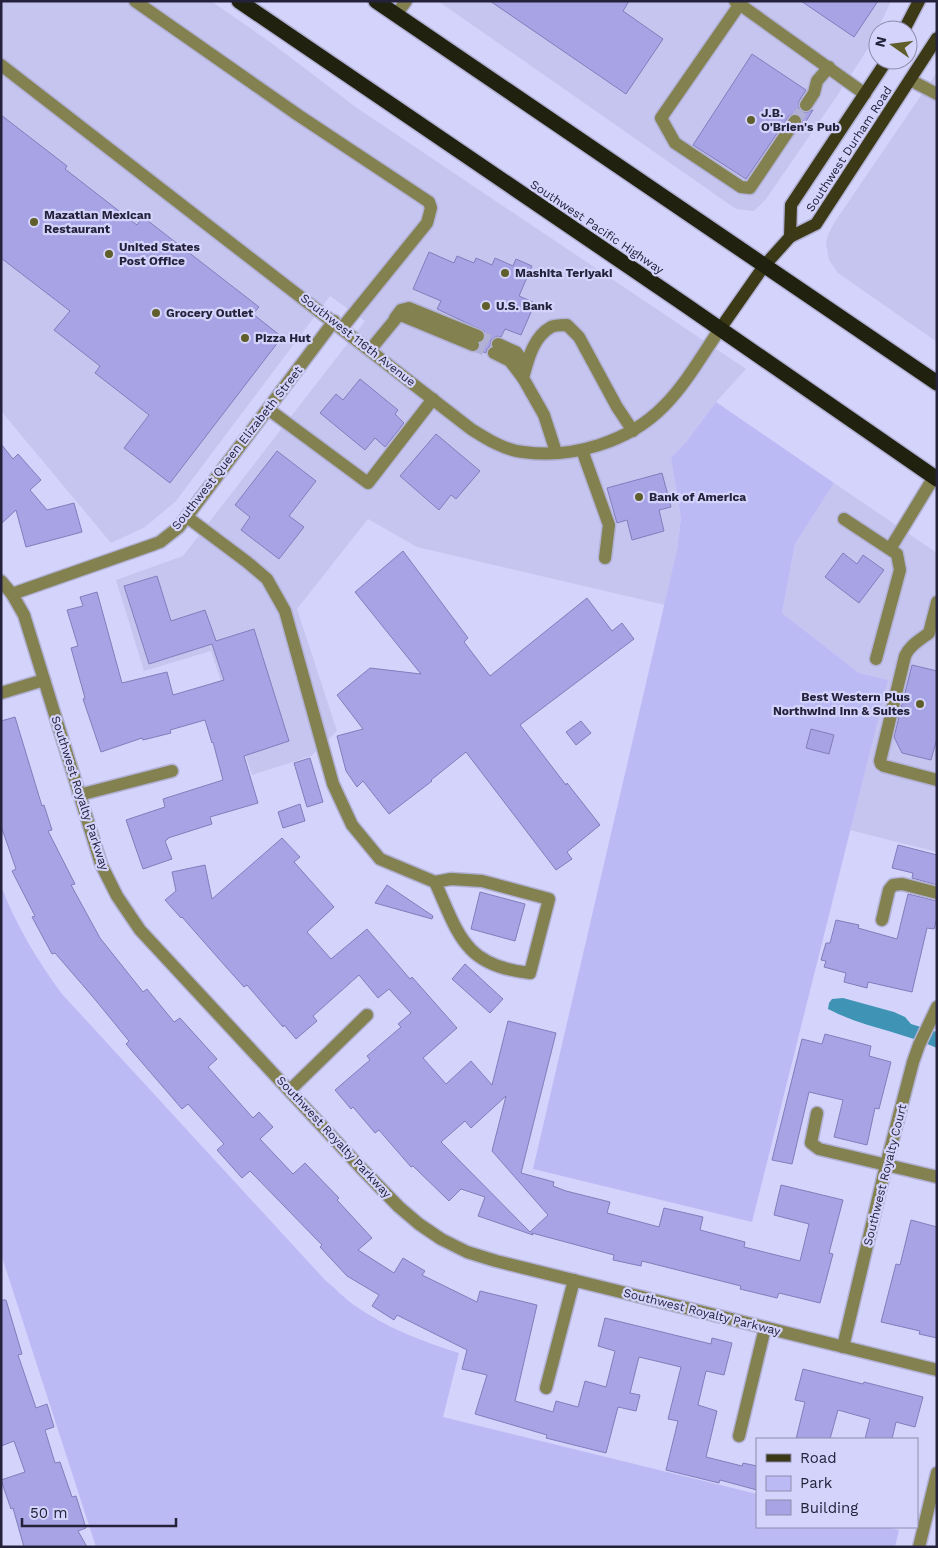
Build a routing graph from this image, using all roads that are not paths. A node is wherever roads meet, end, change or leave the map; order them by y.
1 (135, 1) edge
2 (239, 1) edge
3 (376, 1) edge
4 (406, 1) edge
5 (919, 1) edge
6 (739, 2) edge
7 (396, 15) junction
8 (909, 20) edge
9 (937, 38) edge
10 (1, 65) edge
11 (829, 67) junction
12 (881, 70) edge
13 (910, 80) junction
14 (865, 94) junction
15 (937, 94) edge
16 (806, 105) tunnel mouth
17 (795, 121) tunnel mouth
18 (790, 238) junction
19 (764, 266) junction
20 (338, 325) junction
21 (720, 329) junction
22 (476, 340) tunnel mouth
23 (370, 350) junction
24 (526, 365) junction
25 (523, 378) junction
26 (937, 383) edge
27 (433, 399) junction
28 (268, 409) junction
29 (633, 431) junction
30 (582, 450) junction
31 (556, 452) junction
32 (935, 478) edge
33 (187, 517) junction
34 (844, 519) dead end
35 (890, 549) junction
36 (605, 558) dead end
37 (1, 581) edge
38 (12, 594) junction
39 (937, 602) edge
40 (876, 659) dead end
41 (44, 680) junction
42 (1, 693) edge
43 (172, 772) dead end
44 (937, 780) edge
45 (79, 795) junction
46 (435, 882) junction
47 (937, 893) edge
48 (882, 920) dead end
49 (935, 1011) edge
50 (367, 1015) dead end
51 (290, 1090) junction
52 (817, 1114) dead end
53 (886, 1165) junction
54 (937, 1177) edge
55 (574, 1280) junction
56 (765, 1328) junction
57 (843, 1347) junction
58 (937, 1370) edge
59 (546, 1388) dead end
60 (739, 1436) dead end
61 (937, 1472) edge
62 (918, 1547) edge

1 - 20 street, Southwest Queen Elizabeth Street
2 - 21 highway, Southwest Pacific Highway
3 - 7 highway
4 - 7 street
5 - 8 main road
6 - 11 street
6 - 17 street
7 - 19 highway
9 - 13 main road, Southwest Durham Road
10 - 20 street, Southwest 116th Avenue
11 - 14 street
11 - 16 street
12 - 14 main road, Southwest Durham Road
13 - 15 street
13 - 18 main road, Southwest Durham Road
14 - 18 main road, Southwest Durham Road
18 - 19 main road, Southwest Durham Road
19 - 21 main road, Southwest Durham Road
19 - 26 highway
20 - 23 street, Southwest 116th Avenue
20 - 28 street, Southwest Queen Elizabeth Street
21 - 29 street, Southwest 116th Avenue
21 - 32 highway, Southwest Pacific Highway
22 - 23 street
23 - 27 street, Southwest 116th Avenue
24 - 25 street
24 - 25 street
24 - 29 street
25 - 31 street
27 - 28 street
27 - 31 street, Southwest 116th Avenue
28 - 33 street, Southwest Queen Elizabeth Street
29 - 30 street, Southwest 116th Avenue
30 - 31 street, Southwest 116th Avenue
30 - 36 street
32 - 35 street
33 - 38 street, Southwest Queen Elizabeth Street
33 - 46 street
34 - 35 street
35 - 40 street
37 - 38 street, Southwest Royalty Parkway
38 - 41 street, Southwest Royalty Parkway
39 - 44 street
41 - 42 street
41 - 45 street, Southwest Royalty Parkway
43 - 45 street
45 - 51 street, Southwest Royalty Parkway
46 - 46 street
47 - 48 street
49 - 53 street, Southwest Royalty Court
50 - 51 street
51 - 55 street, Southwest Royalty Parkway
52 - 53 street
53 - 54 street
53 - 57 street, Southwest Royalty Court
55 - 56 street, Southwest Royalty Parkway
55 - 59 street
56 - 57 street, Southwest Royalty Parkway
56 - 60 street
57 - 58 street, Southwest Royalty Parkway
61 - 62 street

